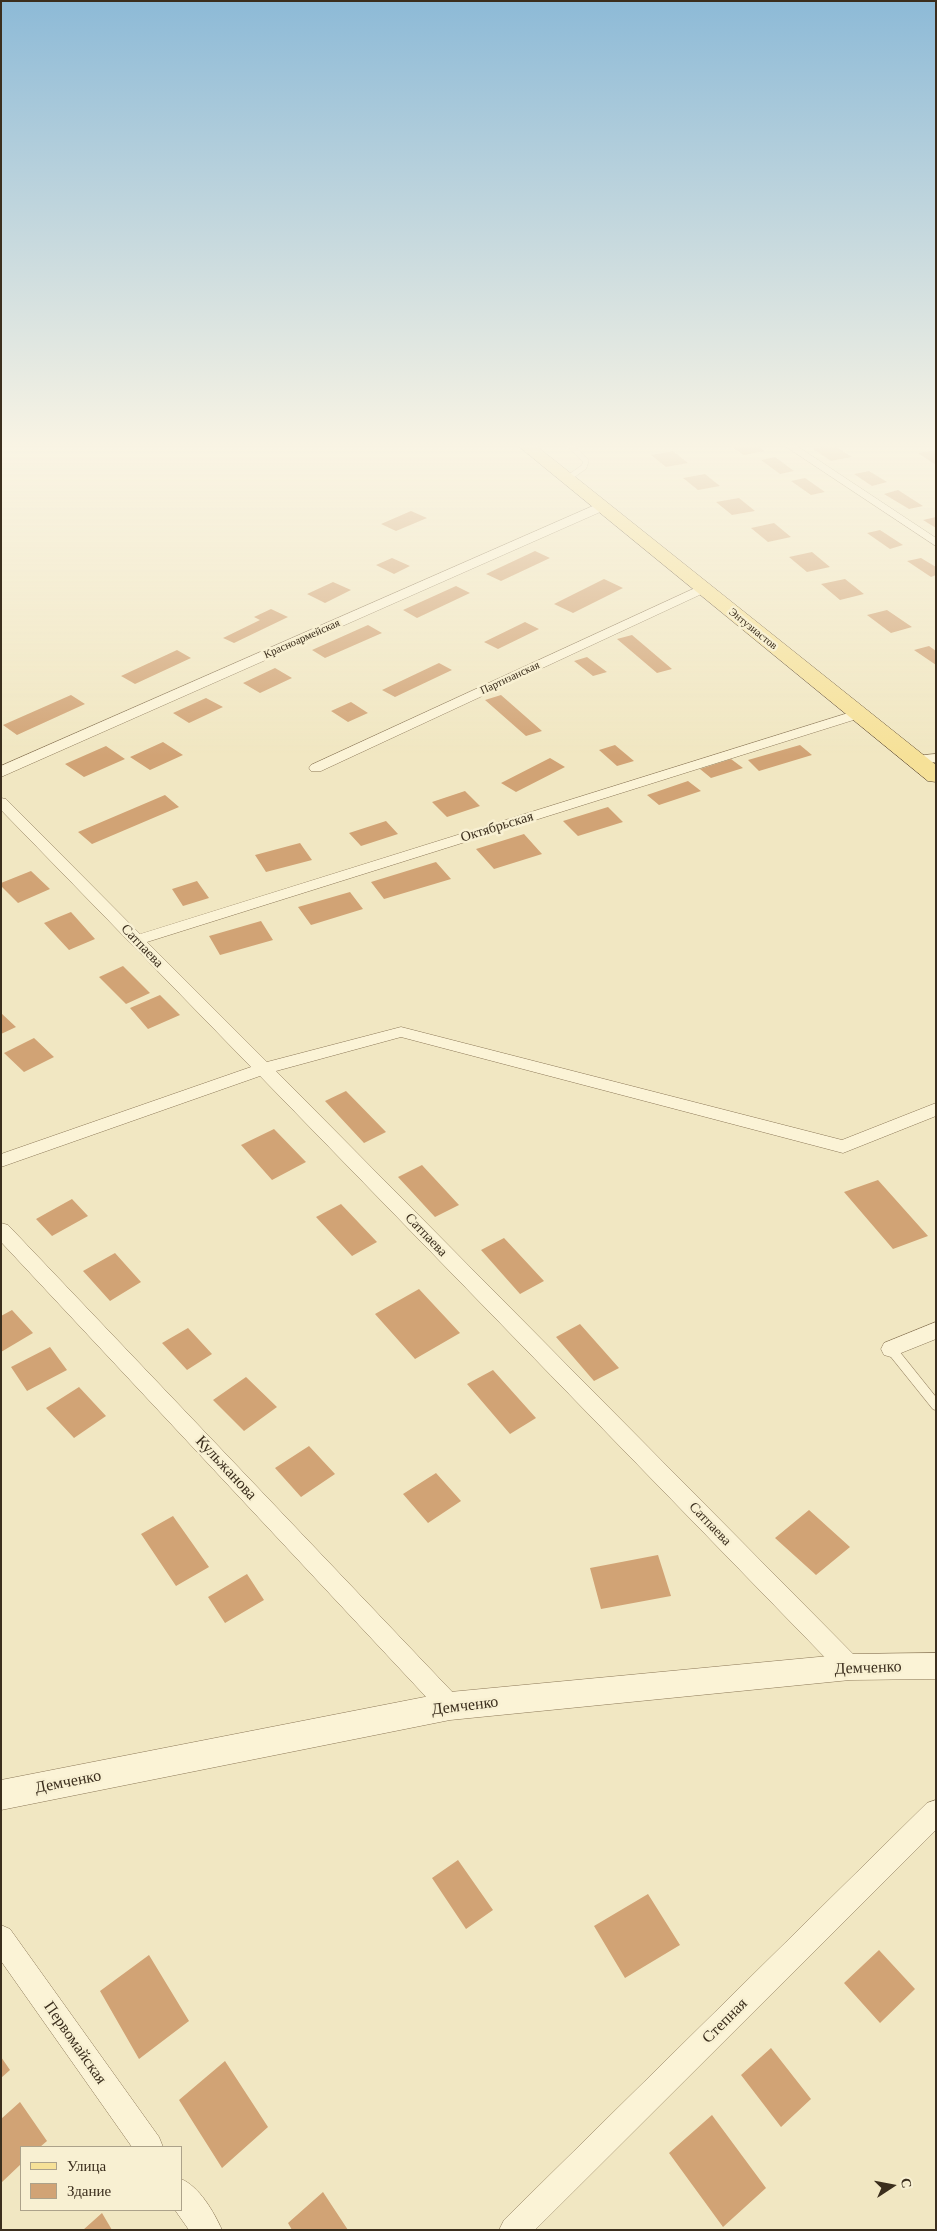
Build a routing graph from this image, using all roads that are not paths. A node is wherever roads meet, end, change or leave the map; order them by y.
1 (507, 548) edge
2 (654, 548) edge
3 (704, 588) junction
4 (858, 714) junction
5 (936, 758) edge
6 (915, 760) junction
7 (316, 768) dead end
8 (1, 772) edge
9 (936, 776) edge
10 (1, 802) edge
11 (136, 940) junction
12 (263, 1069) junction
13 (936, 1109) edge
14 (1, 1161) edge
15 (1, 1230) edge
16 (936, 1330) edge
17 (891, 1349) joint
18 (936, 1405) edge
19 (936, 1666) edge
20 (850, 1667) junction
21 (450, 1706) junction
22 (1, 1795) edge
23 (936, 1812) edge
24 (1, 1938) edge
25 (148, 2146) edge
26 (182, 2194) edge
27 (207, 2230) edge
28 (514, 2230) edge

1 - 8 street, Красноармейская
2 - 3 main road, Энтузиастов
3 - 4 main road, Энтузиастов
3 - 7 street, Партизанская
4 - 6 main road, Энтузиастов
4 - 11 street, Октябрьская
5 - 6 street
6 - 9 main road, Энтузиастов
10 - 11 street, Сатпаева
11 - 12 street, Сатпаева
12 - 13 street
12 - 14 street
12 - 20 street, Сатпаева
15 - 21 street, Кульжанова
16 - 17 street
17 - 18 lane
19 - 20 street, Демченко
20 - 21 street, Демченко
21 - 22 street, Демченко
23 - 28 street, Степная
24 - 25 street, Первомайская
26 - 27 street

